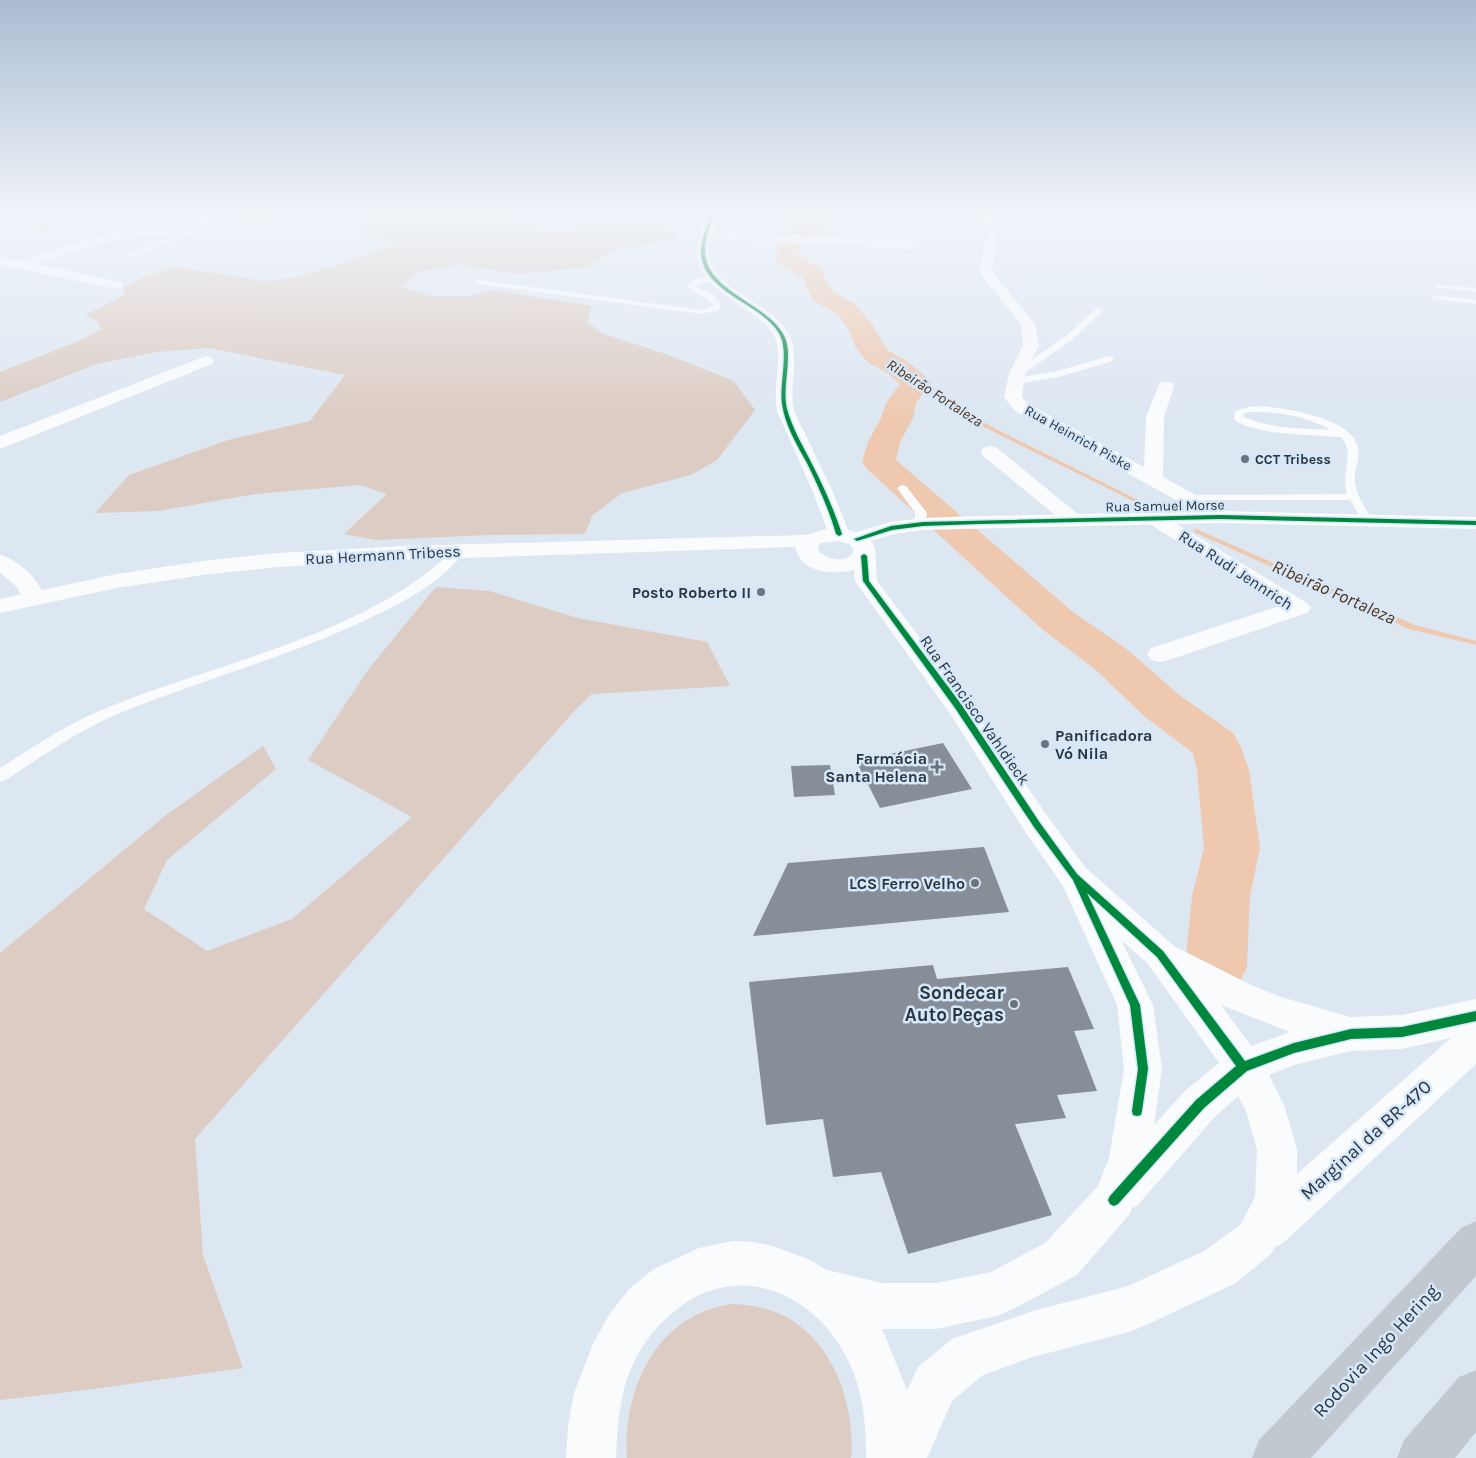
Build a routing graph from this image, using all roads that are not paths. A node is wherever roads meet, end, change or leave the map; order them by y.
1 (102, 282) edge
2 (479, 282) dead end
3 (694, 282) edge
4 (719, 282) edge
5 (994, 282) edge
6 (116, 285) dead end
7 (1438, 286) dead end
8 (1476, 290) edge
9 (1436, 297) dead end
10 (1476, 302) edge
11 (1100, 310) dead end
12 (1110, 359) dead end
13 (206, 361) dead end
14 (1016, 378) junction
15 (1166, 386) dead end
16 (1346, 434) junction
17 (0, 443) edge
18 (990, 452) dead end
19 (1153, 480) junction
20 (902, 488) dead end
21 (1353, 497) junction
22 (1186, 498) junction
23 (1221, 517) junction
24 (1072, 519) junction
25 (1155, 519) junction
26 (1366, 520) junction
27 (1476, 522) edge
28 (922, 524) junction
29 (808, 549) junction
30 (459, 551) junction
31 (857, 553) junction
32 (0, 562) edge
33 (33, 598) junction
34 (0, 606) edge
35 (1160, 654) dead end
36 (0, 776) edge
37 (1074, 876) junction
38 (1160, 954) junction
39 (1476, 1016) edge
40 (1351, 1034) junction
41 (1476, 1040) edge
42 (1243, 1067) junction
43 (1114, 1200) junction
44 (1256, 1239) junction
45 (1476, 1243) edge
46 (820, 1291) junction
47 (1476, 1394) edge
48 (591, 1458) edge
49 (891, 1458) edge
50 (902, 1458) edge
51 (1277, 1458) edge
52 (1422, 1458) edge

1 - 6 street
2 - 3 lane
4 - 31 street, Rua Francisco Vahldieck
5 - 14 street
7 - 8 lane
9 - 10 lane
11 - 14 lane
12 - 14 lane
13 - 17 street
14 - 19 street, Rua Heinrich Piske
15 - 19 street
16 - 16 lane
16 - 21 lane
18 - 24 street
19 - 22 street, Rua Heinrich Piske
20 - 28 lane
21 - 22 lane
21 - 26 lane
22 - 23 street, Rua Heinrich Piske
23 - 25 street, Rua Samuel Morse
23 - 26 street, Rua Samuel Morse
24 - 25 street, Rua Samuel Morse
24 - 28 street, Rua Samuel Morse
25 - 35 street, Rua Rudi Jennrich
26 - 27 street, Rua Samuel Morse
28 - 31 street, Rua Samuel Morse
29 - 30 street, Rua Hermann Tribess
29 - 31 street
29 - 31 street, Rua Francisco Vahldieck
30 - 33 street, Rua Hermann Tribess
30 - 36 lane
31 - 37 street, Rua Francisco Vahldieck
32 - 33 street
33 - 34 street, Rua Hermann Tribess
37 - 38 street, Rua Francisco Vahldieck
37 - 43 street, Rua Francisco Vahldieck
38 - 40 street
38 - 42 street, Rua Francisco Vahldieck
39 - 40 street
40 - 42 street
41 - 44 street, Marginal da BR-470
42 - 43 street
42 - 44 street, Rua Francisco Vahldieck
43 - 46 street, Rua Francisco Vahldieck
44 - 50 street, Rua Francisco Vahldieck
45 - 51 highway, Rodovia Ingo Hering
46 - 48 street
46 - 49 street
47 - 52 highway

